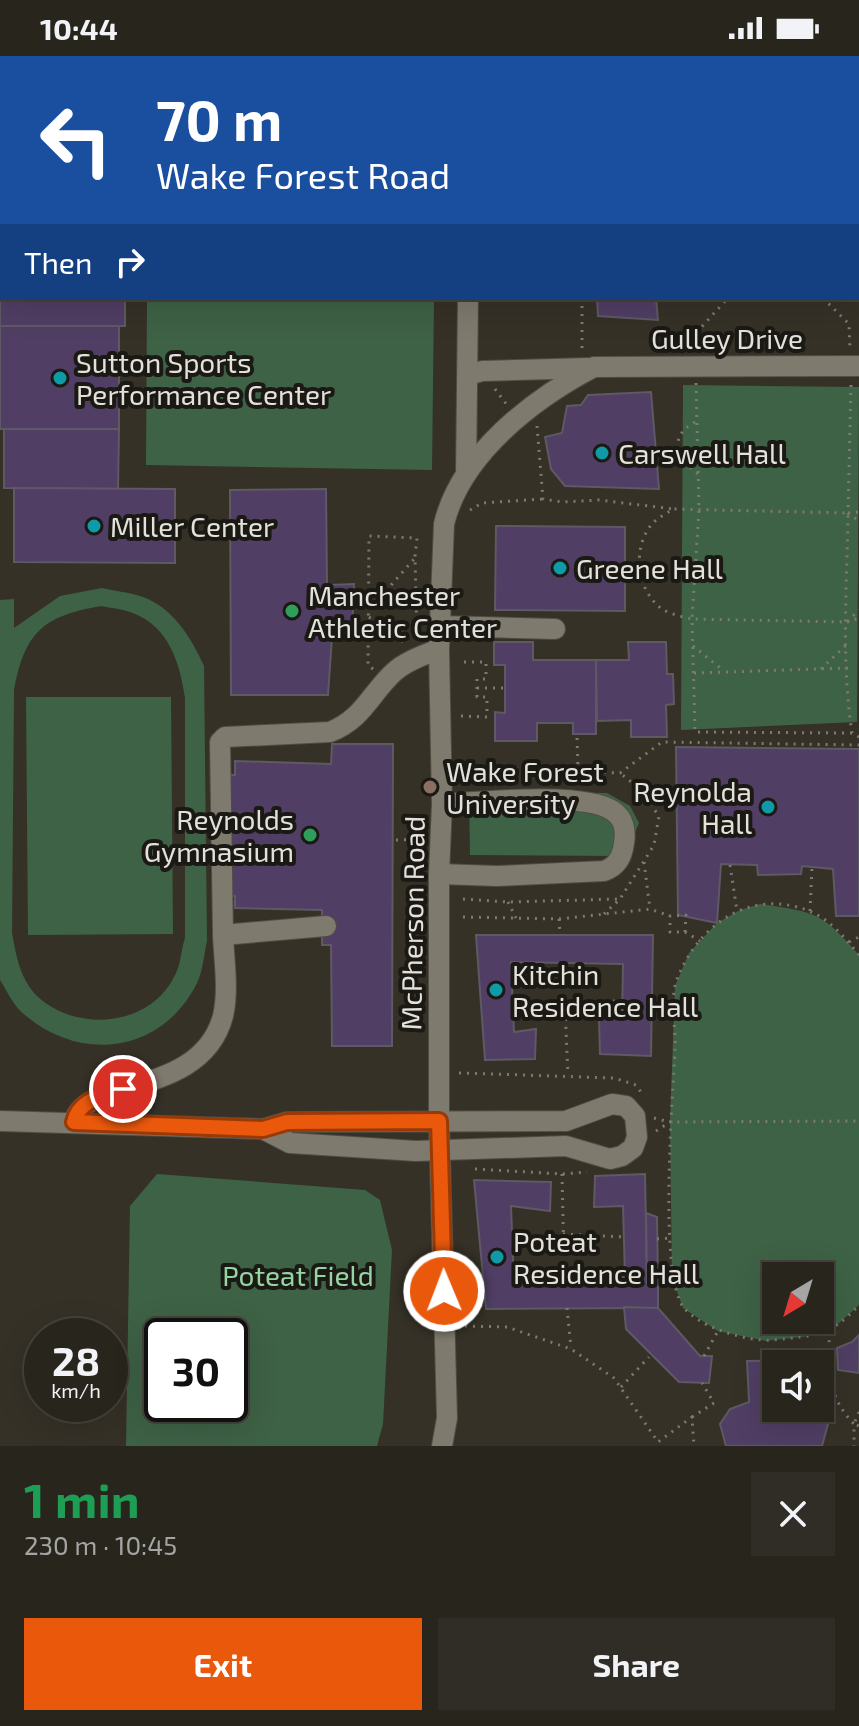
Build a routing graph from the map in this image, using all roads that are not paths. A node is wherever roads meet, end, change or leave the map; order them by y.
1 (468, 300) edge
2 (854, 366) edge
3 (589, 368) junction
4 (475, 373) junction
5 (466, 474) junction
6 (441, 626) junction
7 (555, 629) dead end
8 (439, 649) junction
9 (442, 804) junction
10 (439, 874) junction
11 (326, 926) dead end
12 (223, 935) junction
13 (0, 1121) edge
14 (439, 1121) junction
15 (74, 1122) junction
16 (263, 1129) junction
17 (440, 1151) junction
18 (442, 1446) edge

1 - 4 street, McPherson Road
2 - 3 street, Gulley Drive
3 - 4 street, Gulley Drive
3 - 5 street
4 - 5 street, McPherson Road
5 - 6 street, McPherson Road
6 - 7 street
6 - 8 street, McPherson Road
8 - 9 street, McPherson Road
8 - 12 street
9 - 10 street, McPherson Road
9 - 10 street
10 - 14 street, McPherson Road
11 - 12 street
12 - 15 street
13 - 15 street
14 - 16 street
14 - 17 street, McPherson Road
14 - 17 street
15 - 16 street
16 - 17 street
17 - 18 street, McPherson Road

